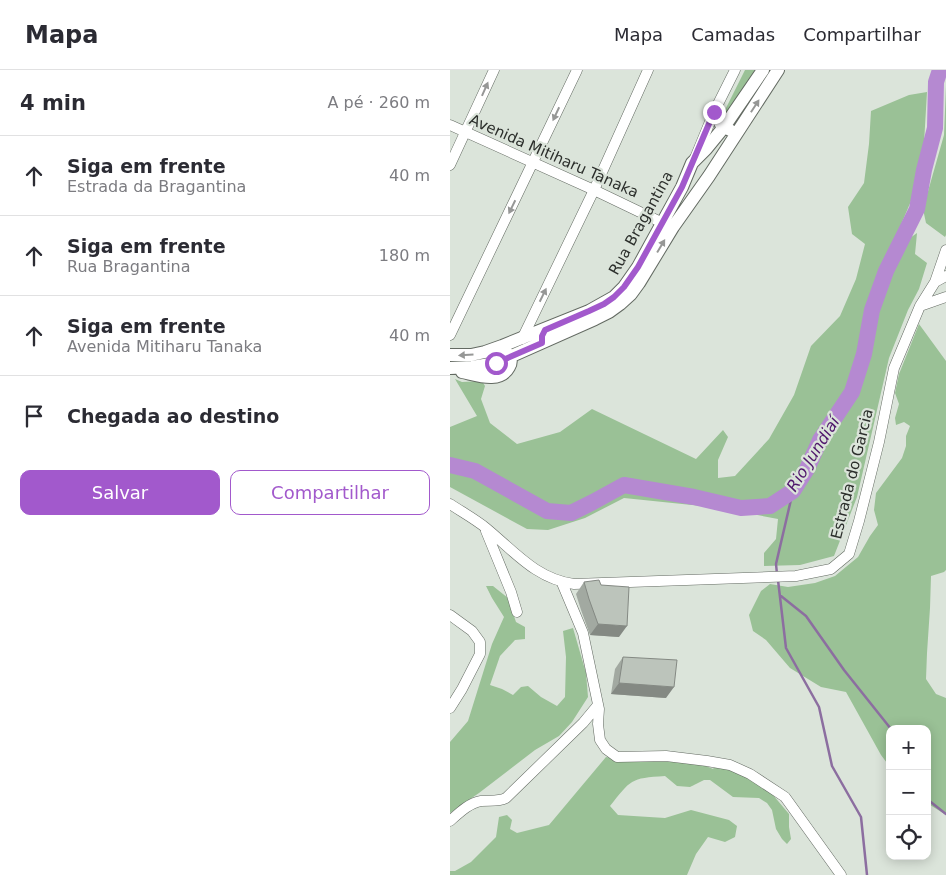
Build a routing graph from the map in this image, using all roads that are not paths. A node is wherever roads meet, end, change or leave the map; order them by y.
1 (494, 70) edge
2 (576, 70) edge
3 (648, 70) edge
4 (735, 70) edge
5 (763, 70) edge
6 (778, 70) edge
7 (714, 112) junction
8 (450, 125) edge
9 (724, 127) junction
10 (465, 132) junction
11 (738, 132) junction
12 (706, 149) junction
13 (533, 163) junction
14 (692, 163) junction
15 (450, 165) edge
16 (712, 172) junction
17 (594, 190) junction
18 (668, 225) junction
19 (946, 250) edge
20 (946, 276) edge
21 (935, 282) junction
22 (946, 297) edge
23 (920, 306) junction
24 (545, 330) junction
25 (450, 335) edge
26 (522, 339) junction
27 (542, 343) junction
28 (502, 346) junction
29 (450, 355) edge
30 (511, 357) junction
31 (450, 368) edge
32 (450, 504) edge
33 (484, 527) junction
34 (562, 583) junction
35 (517, 612) dead end
36 (450, 614) edge
37 (598, 705) junction
38 (450, 708) edge
39 (450, 821) edge
40 (841, 875) edge

10 -> 1 street
2 -> 13 street
3 - 17 street
4 - 7 street
5 - 9 main road, Rua Bragantina
11 -> 6 main road
7 - 9 main road
7 - 14 street
8 - 10 street, Avenida Mitiharu Tanaka
9 - 11 main road
9 - 12 main road, Rua Bragantina
10 - 13 street, Avenida Mitiharu Tanaka
10 - 15 street
11 - 16 main road
12 - 14 main road, Rua Bragantina
12 - 16 main road
13 - 17 street, Avenida Mitiharu Tanaka
13 -> 25 street
14 - 18 main road, Rua Bragantina
16 - 18 main road
17 - 18 street, Avenida Mitiharu Tanaka
26 -> 17 street
18 - 24 main road, Rua Bragantina
27 -> 18 main road
19 - 21 street
20 - 21 street, Estrada do Garcia
21 - 23 street, Estrada do Garcia
22 - 23 street
23 - 34 street, Estrada do Garcia
24 - 26 main road, Rua Bragantina
24 - 27 main road
26 - 28 main road, Rua Bragantina
27 - 30 main road
28 -> 29 main road, Rua Bragantina
28 - 30 main road
30 - 31 main road
32 - 33 street
33 - 34 street
33 - 35 street
34 - 37 street
36 - 38 street
37 - 39 street
37 - 40 street

